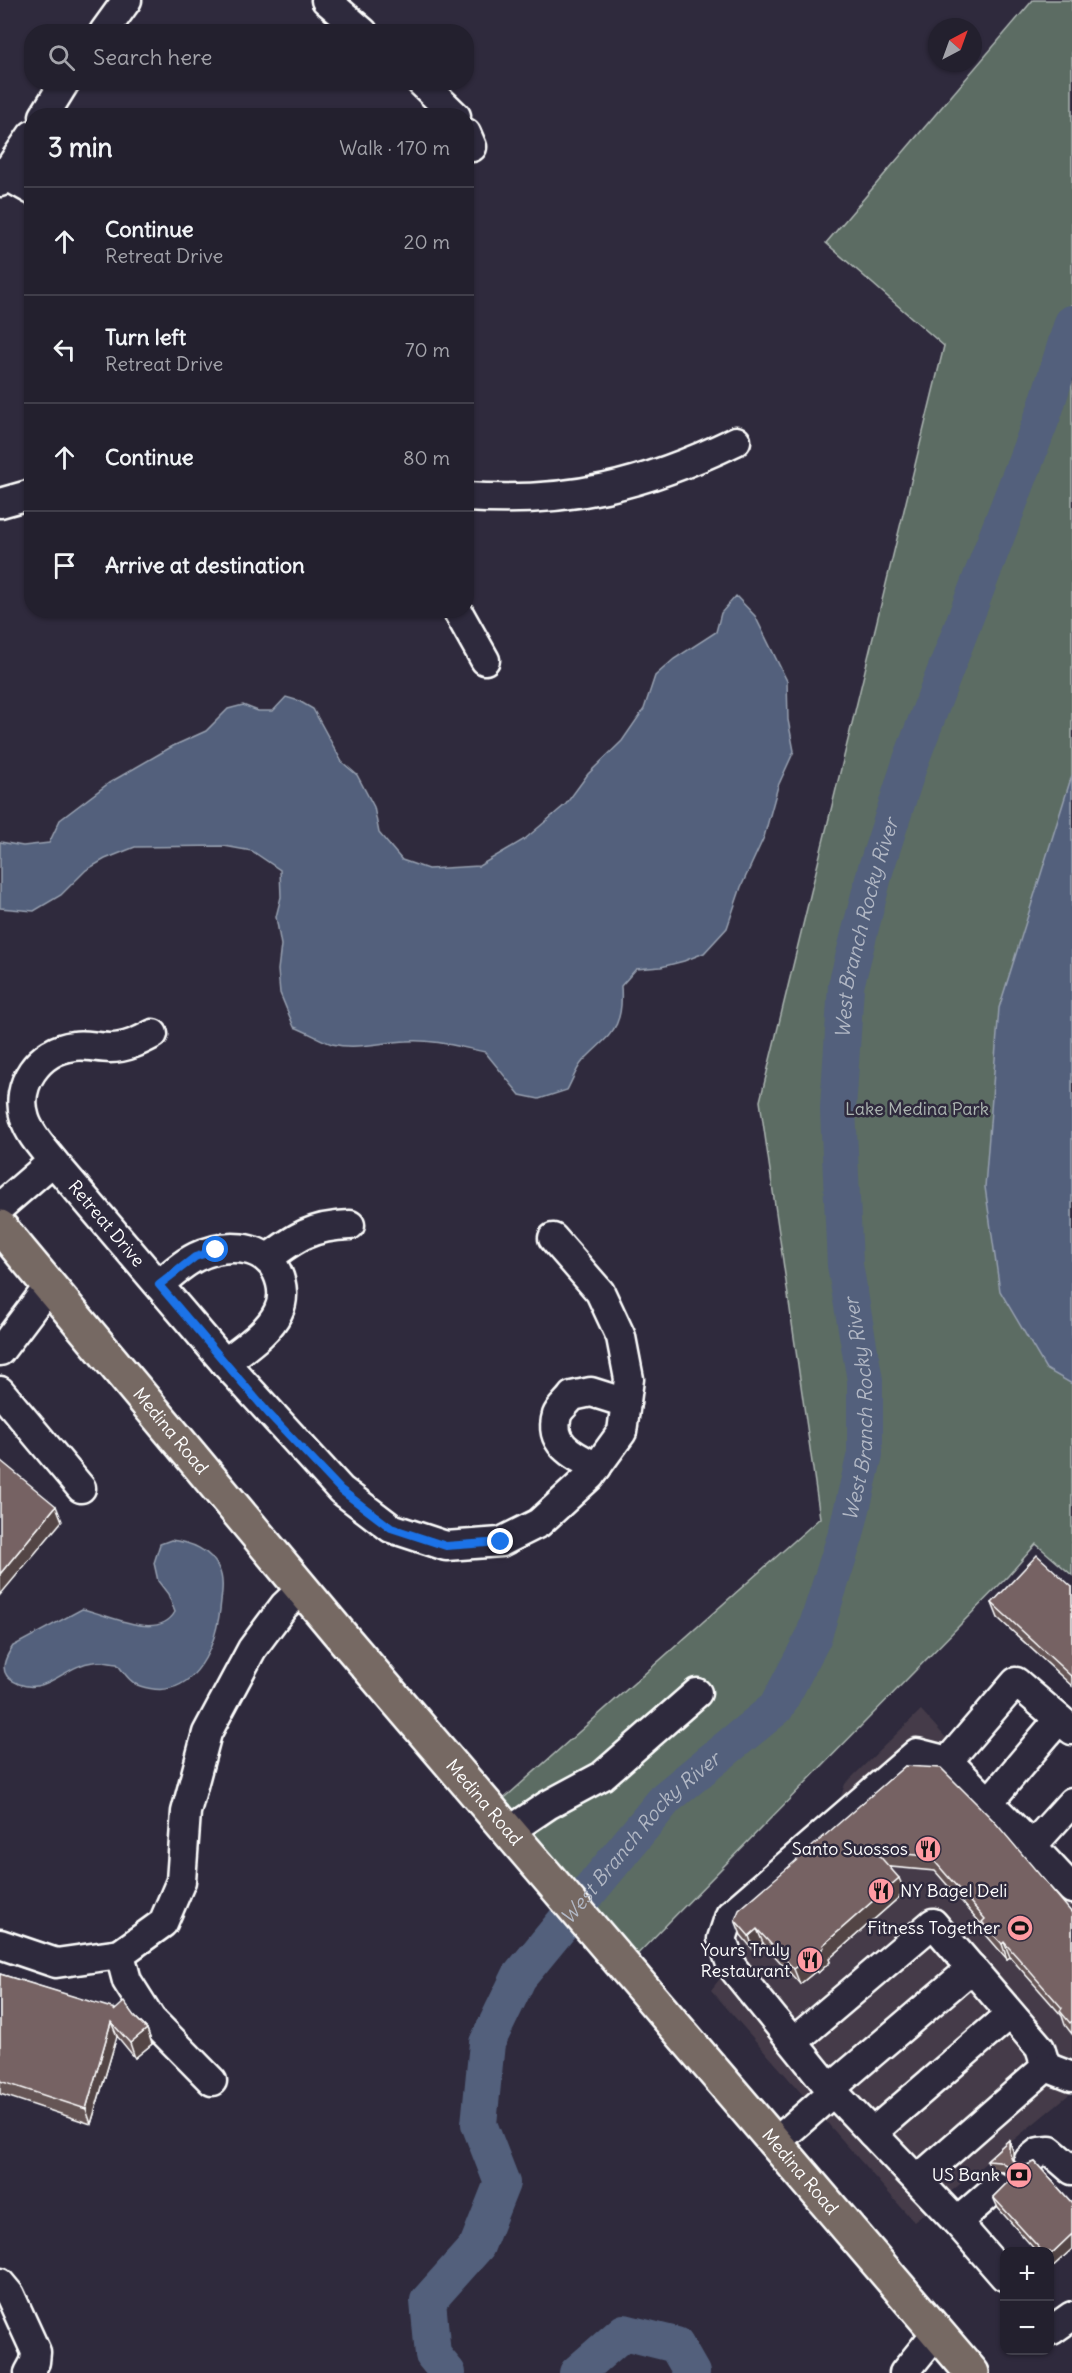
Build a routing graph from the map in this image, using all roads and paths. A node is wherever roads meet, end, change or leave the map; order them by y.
1 (128, 0) edge
2 (326, 0) edge
3 (110, 24) edge
4 (354, 24) edge
5 (60, 90) edge
6 (429, 90) edge
7 (49, 108) edge
8 (448, 108) edge
9 (24, 146) edge
10 (2, 177) edge
11 (24, 186) edge
12 (736, 441) dead end
13 (24, 496) edge
14 (474, 498) edge
15 (0, 502) edge
16 (461, 618) edge
17 (485, 660) dead end
18 (153, 1034) dead end
19 (53, 1161) junction
20 (0, 1207) edge
21 (350, 1225) dead end
22 (0, 1227) edge
23 (553, 1238) dead end
24 (267, 1259) junction
25 (159, 1285) junction
26 (49, 1286) junction
27 (0, 1351) edge
28 (225, 1364) junction
29 (626, 1403) junction
30 (5, 1408) edge
31 (597, 1467) junction
32 (81, 1488) dead end
33 (302, 1589) junction
34 (697, 1693) dead end
35 (1066, 1725) edge
36 (948, 1761) junction
37 (989, 1802) junction
38 (1072, 1802) edge
39 (508, 1832) junction
40 (1032, 1846) junction
41 (1072, 1889) edge
42 (0, 1944) edge
43 (120, 1954) junction
44 (972, 1968) junction
45 (1010, 2014) junction
46 (793, 2042) junction
47 (1059, 2072) edge
48 (212, 2080) dead end
49 (832, 2091) junction
50 (872, 2133) junction
51 (775, 2143) junction
52 (1029, 2160) dead end
53 (1072, 2170) edge
54 (917, 2180) junction
55 (998, 2187) dead end
56 (957, 2222) junction
57 (1000, 2270) edge
58 (0, 2283) edge
59 (1072, 2316) edge
60 (1054, 2329) edge
61 (937, 2332) junction
62 (29, 2373) edge
63 (904, 2373) edge
64 (972, 2373) edge

1 - 3 street
2 - 4 street
5 - 7 street
6 - 8 street
9 - 10 street
10 - 11 street
12 - 14 street
13 - 15 street
16 - 17 street
18 - 19 street, Retreat Drive
19 - 20 street
19 - 25 street, Retreat Drive
21 - 24 street
22 - 26 highway, Medina Road
23 - 29 street
24 - 25 street
24 - 28 street
25 - 28 street, Retreat Drive
26 - 27 street
26 - 33 highway, Medina Road
28 - 31 street, Retreat Drive
29 - 31 street
29 - 31 street
30 - 32 street
33 - 39 highway, Medina Road
33 - 43 street
34 - 39 street
35 - 36 street
35 - 37 street
36 - 37 street
36 - 46 street
37 - 40 street
38 - 40 street
39 - 51 highway, Medina Road
40 - 41 street
42 - 43 street
43 - 48 street
44 - 45 street
44 - 46 street
44 - 49 street
45 - 47 street
45 - 50 street
46 - 49 street
47 - 54 street
49 - 50 street
49 - 51 street
50 - 54 street
51 - 61 highway, Medina Road
52 - 53 street
54 - 56 street
55 - 56 street
56 - 57 street
58 - 62 street
59 - 60 street
61 - 63 street
61 - 64 highway, Medina Road

